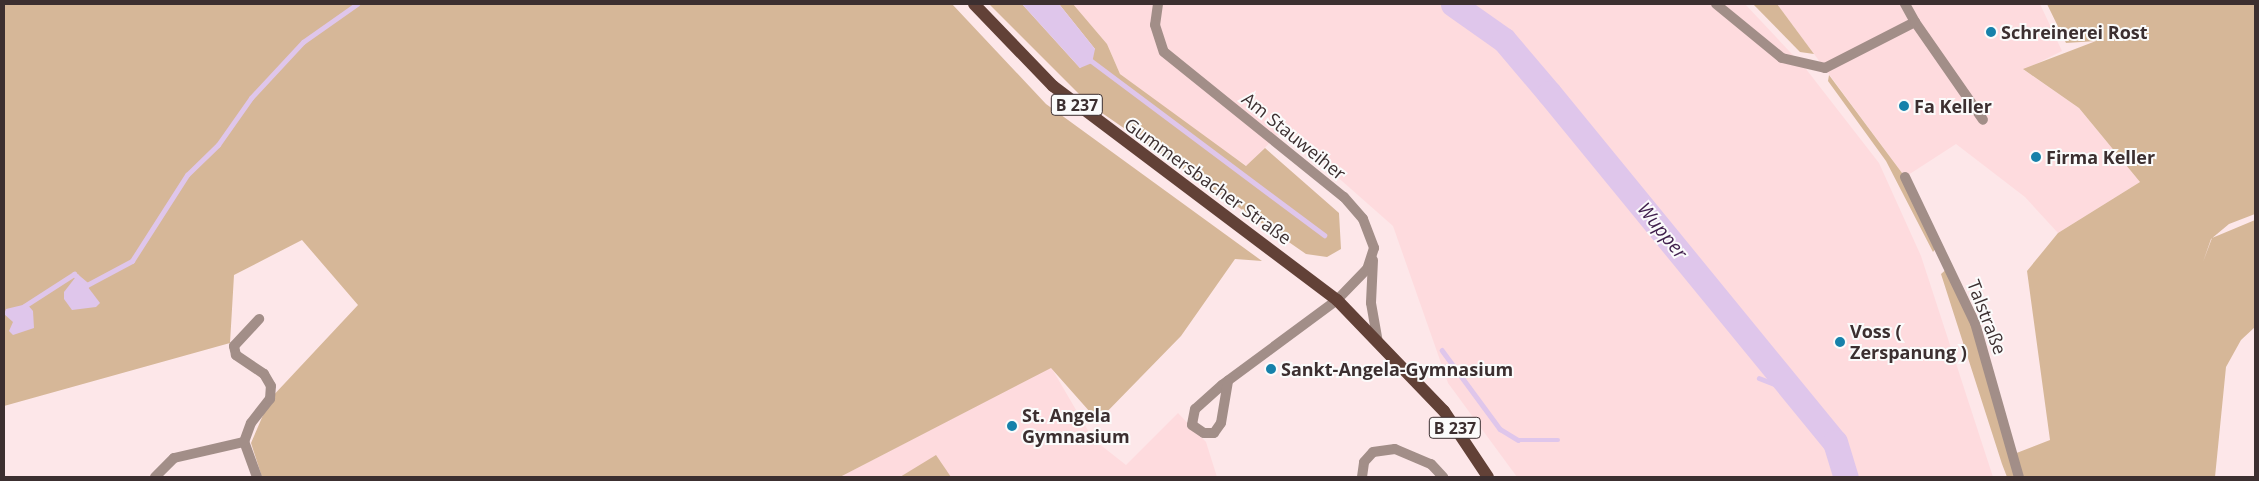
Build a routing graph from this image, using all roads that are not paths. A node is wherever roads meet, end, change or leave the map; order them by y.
1 (974, 4) edge
2 (1158, 4) edge
3 (1716, 4) edge
4 (1905, 4) edge
5 (1915, 22) junction
6 (1983, 120) dead end
7 (1905, 177) dead end
8 (1373, 258) junction
9 (1337, 300) junction
10 (259, 319) dead end
11 (1378, 341) junction
12 (1228, 381) junction
13 (244, 442) junction
14 (155, 477) edge
15 (257, 477) edge
16 (1362, 477) edge
17 (1443, 477) edge
18 (1488, 477) edge
19 (2019, 477) edge

1 - 9 main road, Gummersbacher Straße / B 237
2 - 8 street, Am Stauweiher
3 - 5 street
4 - 5 street
5 - 6 street
7 - 19 street, Talstraße
8 - 9 street
8 - 11 street, Am Stauweiher
9 - 11 main road, Gummersbacher Straße / B 237
9 - 12 street
10 - 13 street
11 - 18 main road, Gummersbacher Straße / B 237
12 - 12 street
13 - 14 street
13 - 15 street
16 - 17 street

